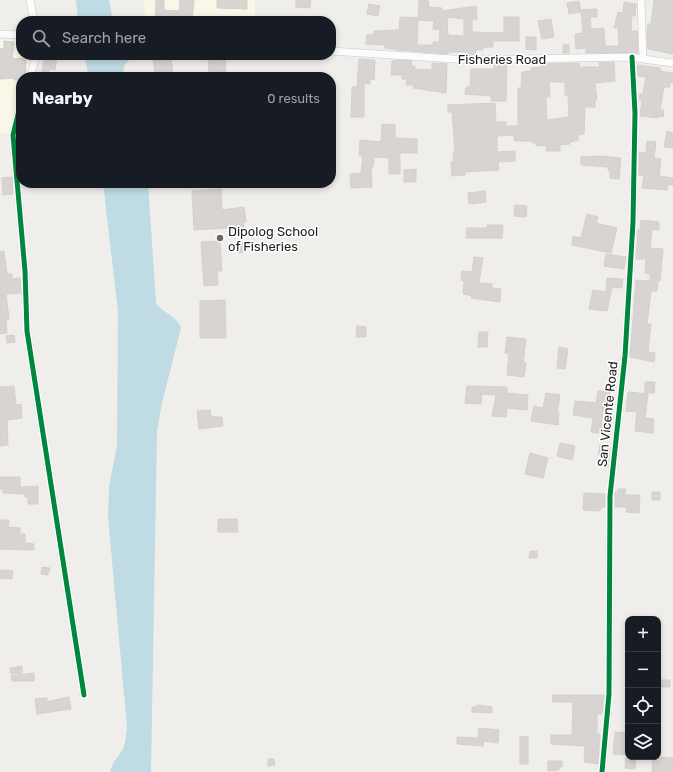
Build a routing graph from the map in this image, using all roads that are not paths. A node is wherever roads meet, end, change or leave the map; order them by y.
1 (30, 0) edge
2 (641, 0) edge
3 (33, 16) edge
4 (0, 34) edge
5 (16, 35) edge
6 (336, 51) edge
7 (632, 57) junction
8 (643, 59) junction
9 (35, 60) edge
10 (673, 63) edge
11 (31, 72) edge
12 (16, 123) edge
13 (16, 172) edge
14 (17, 188) edge
15 (84, 695) dead end
16 (602, 772) edge

1 - 3 street
2 - 8 street
4 - 5 street
6 - 7 street, Fisheries Road
7 - 8 street, Fisheries Road
7 - 16 street, San Vicente Road
8 - 10 street, Fisheries Road
9 - 11 street
12 - 13 street
14 - 15 street

